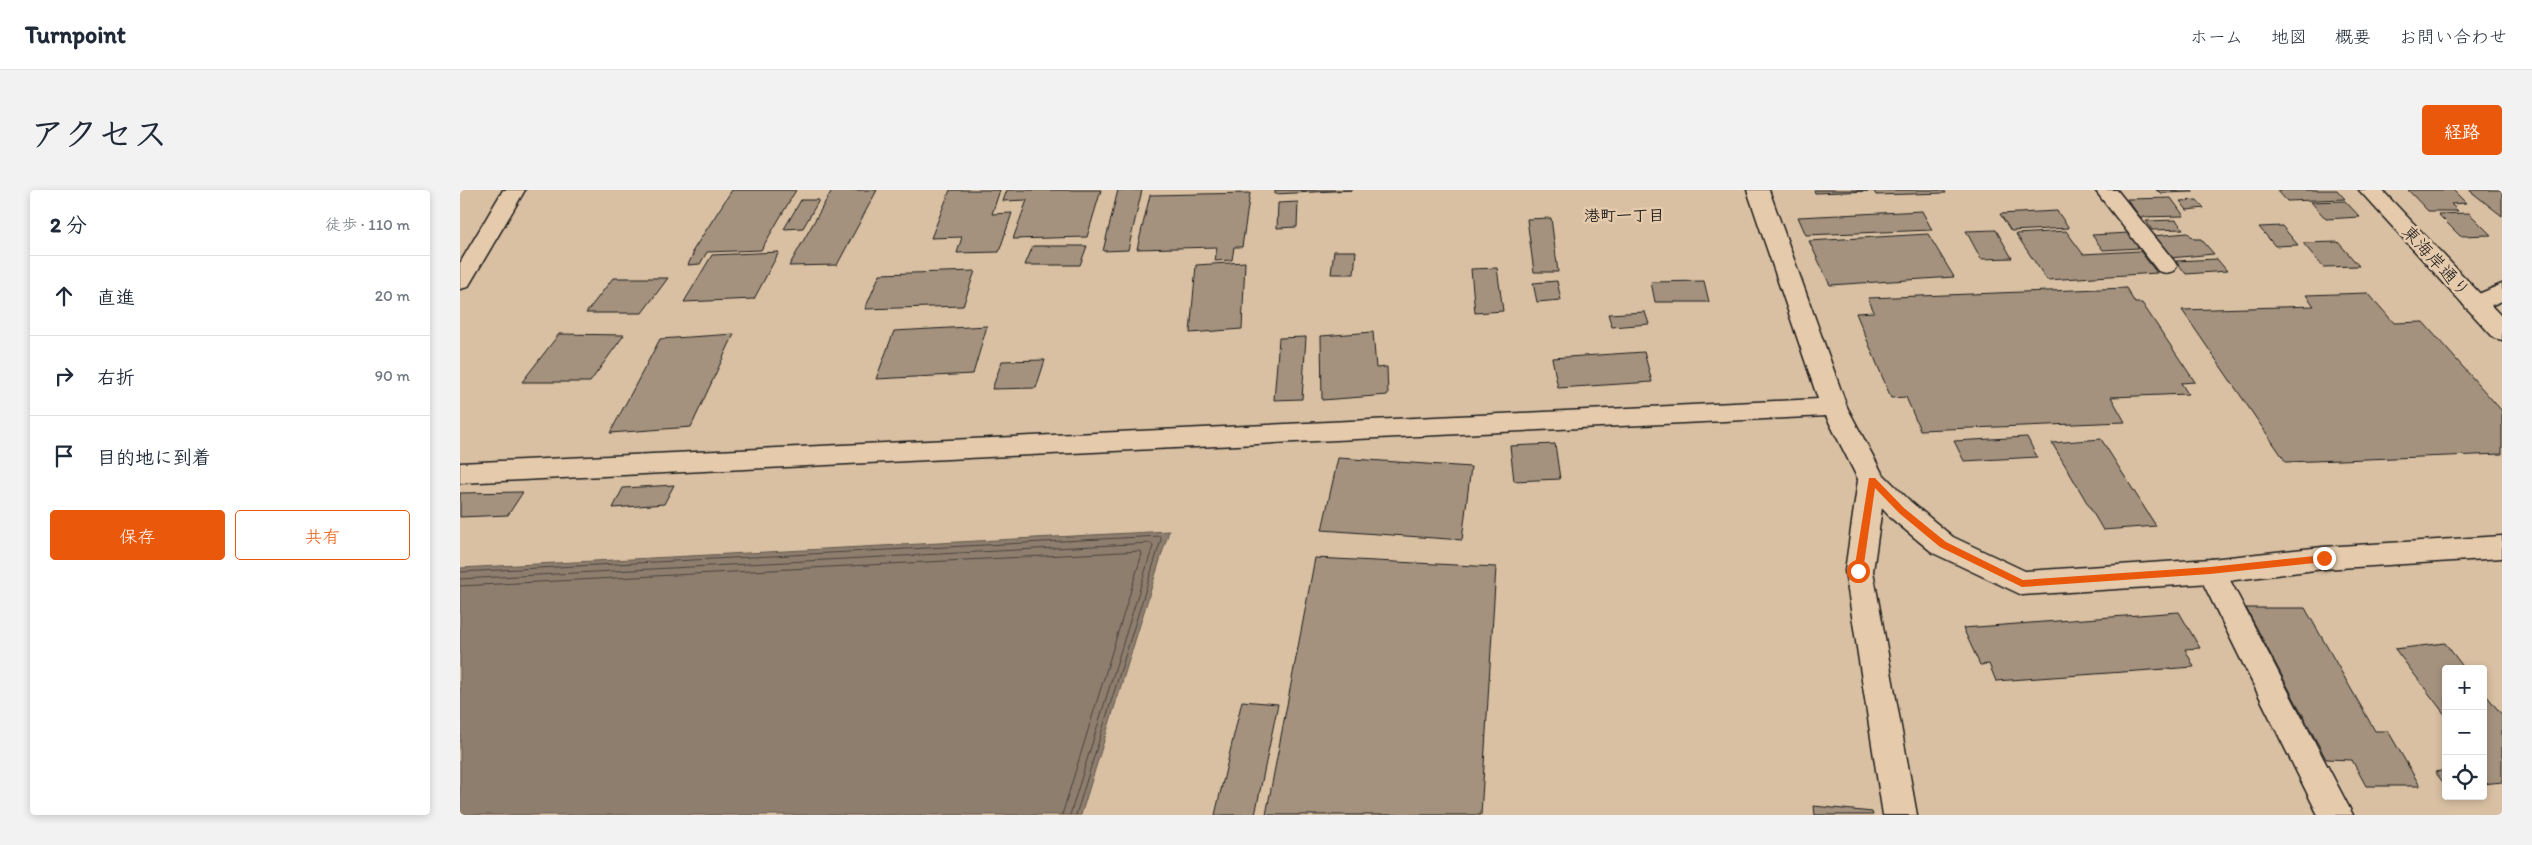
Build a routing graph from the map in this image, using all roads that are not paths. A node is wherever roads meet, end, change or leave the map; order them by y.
1 (514, 190) edge
2 (1758, 190) edge
3 (2106, 190) edge
4 (2370, 190) edge
5 (2166, 266) dead end
6 (463, 273) edge
7 (2502, 292) edge
8 (2476, 304) junction
9 (2502, 332) edge
10 (1834, 407) junction
11 (460, 473) edge
12 (1872, 480) junction
13 (2502, 547) edge
14 (2210, 571) junction
15 (1900, 815) edge
16 (2336, 815) edge

1 - 6 street
2 - 10 street
3 - 5 street
4 - 8 street, 東海岸通り
7 - 8 street
8 - 9 street, 東海岸通り
10 - 11 street
10 - 12 street
12 - 14 street
12 - 15 street
13 - 14 street
14 - 16 street

